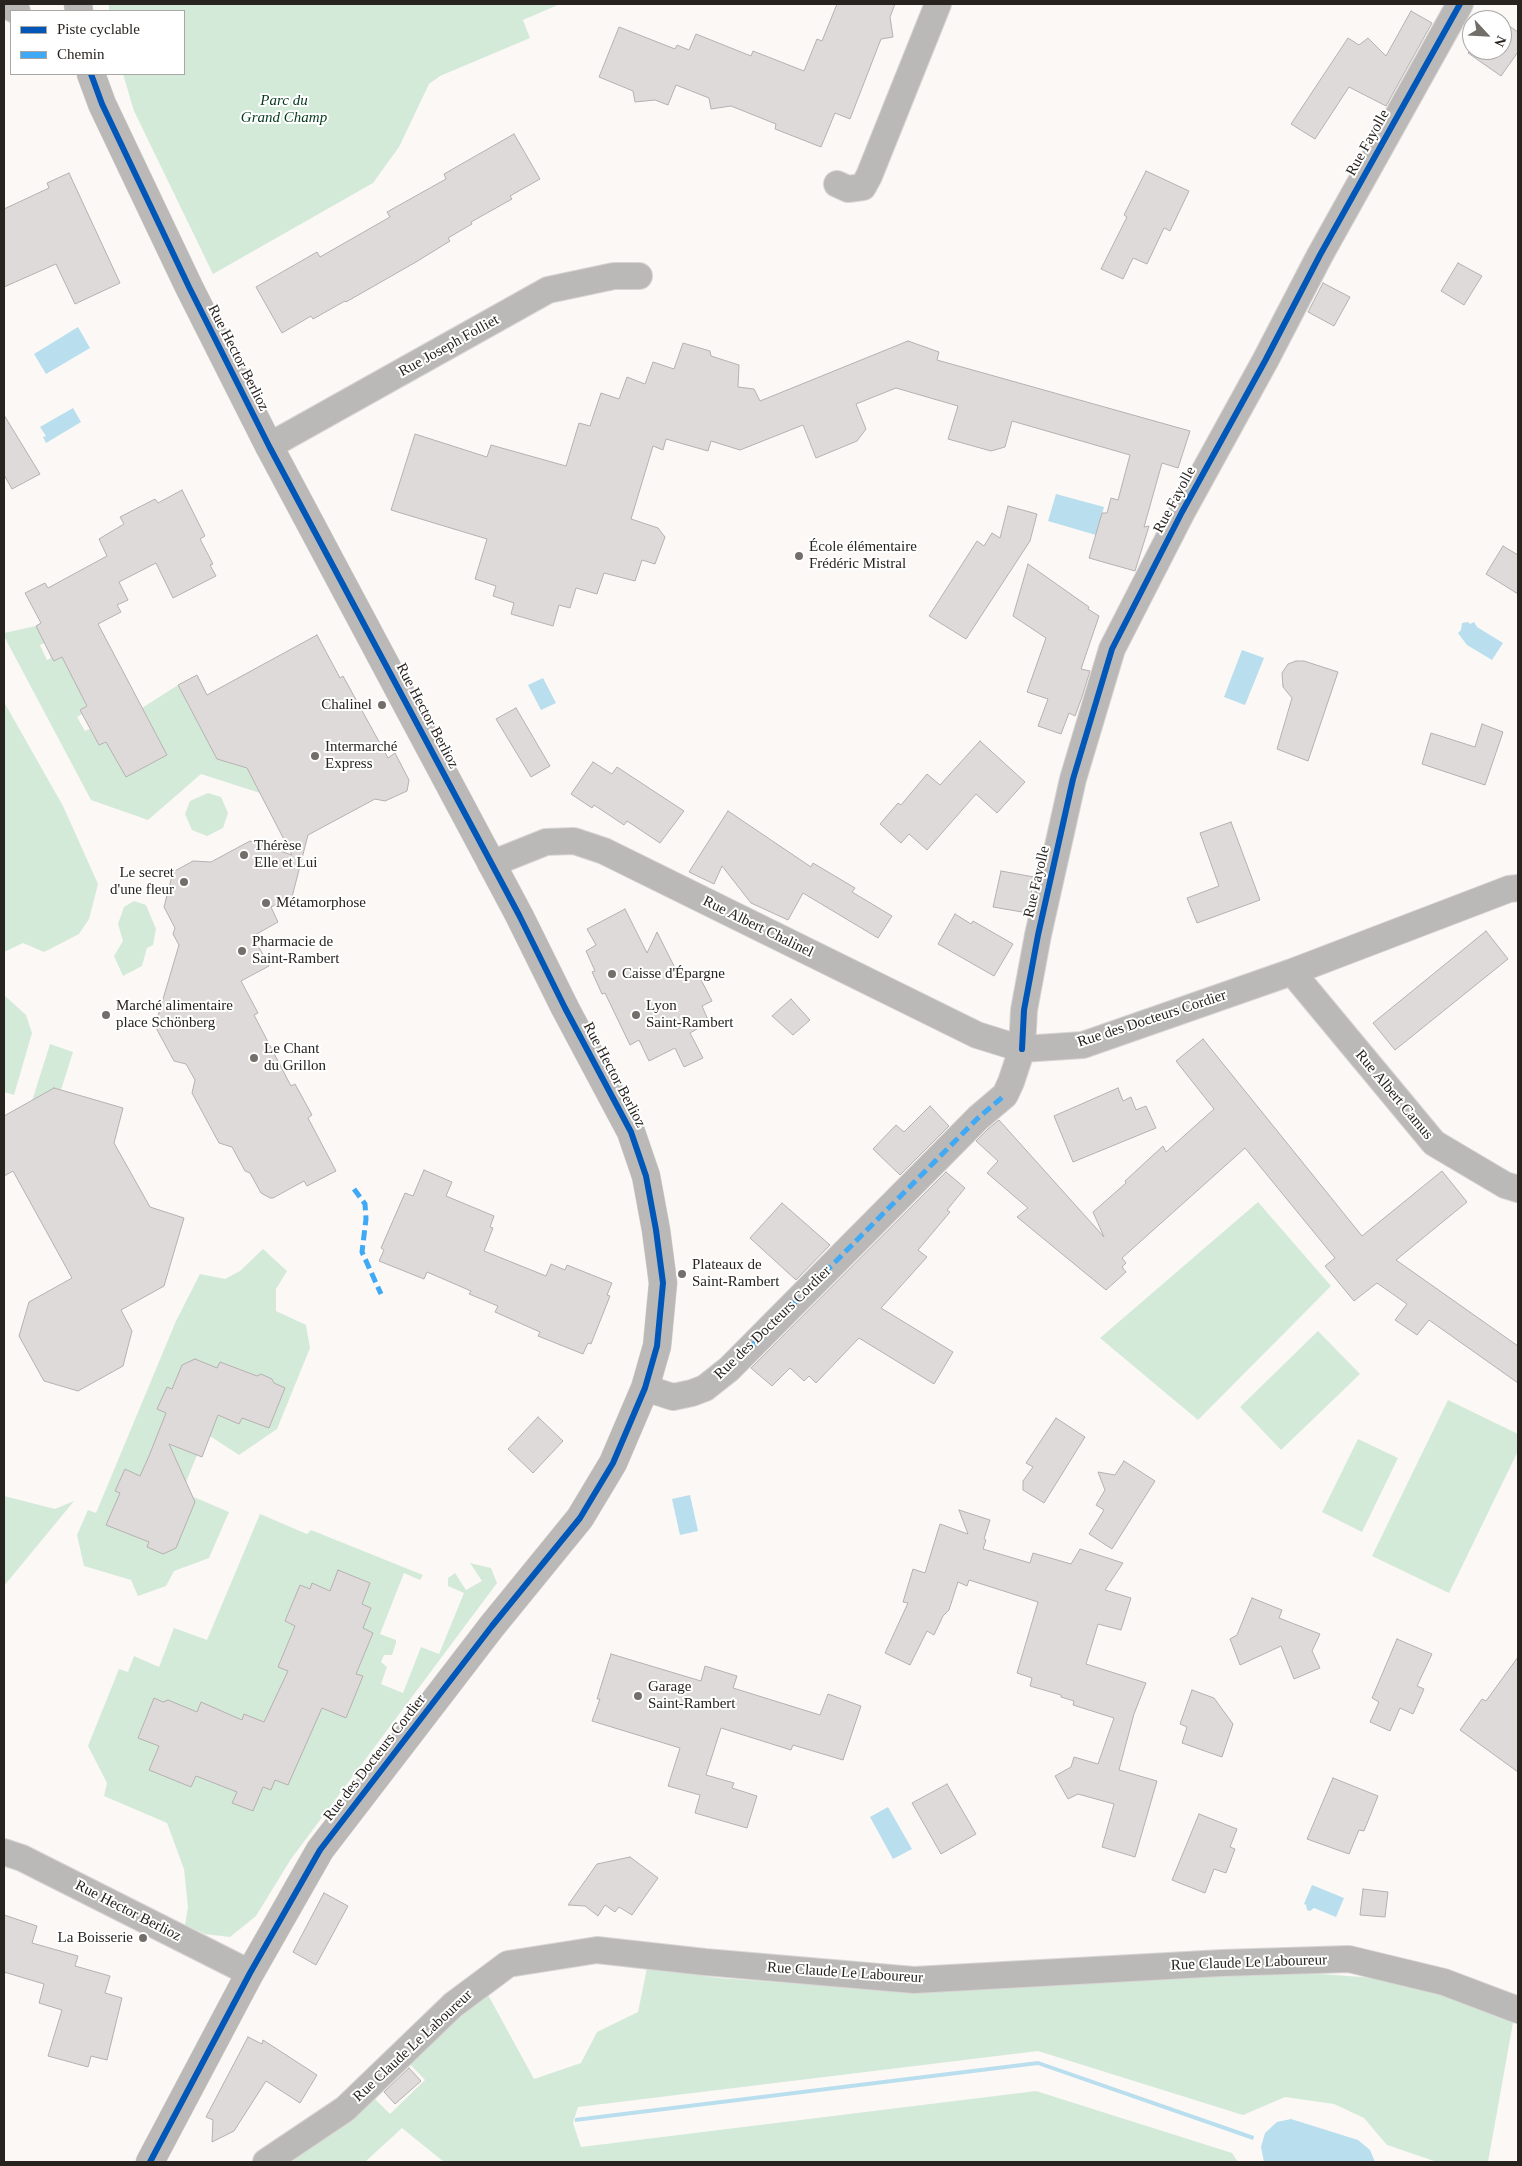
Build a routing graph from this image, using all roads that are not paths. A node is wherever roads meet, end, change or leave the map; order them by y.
1 (4, 4) edge
2 (938, 4) edge
3 (1460, 4) edge
4 (15, 10) edge
5 (89, 76) edge
6 (837, 184) dead end
7 (639, 276) dead end
8 (269, 446) junction
9 (491, 864) junction
10 (1518, 888) edge
11 (1292, 972) junction
12 (1022, 1049) junction
13 (1518, 1189) edge
14 (645, 1388) junction
15 (4, 1852) edge
16 (250, 1973) junction
17 (1518, 2010) edge
18 (150, 2162) edge
19 (266, 2162) edge

1 - 4 street
2 - 6 street
3 - 12 street, Rue Fayolle
5 - 8 street, Rue Hector Berlioz
7 - 8 street, Rue Joseph Folliet
8 - 9 street, Rue Hector Berlioz
9 - 12 street, Rue Albert Chalinel
9 - 14 street, Rue Hector Berlioz
10 - 11 street, Rue des Docteurs Cordier
11 - 12 street, Rue des Docteurs Cordier
11 - 13 street, Rue Albert Camus
12 - 14 street, Rue des Docteurs Cordier
14 - 16 street, Rue des Docteurs Cordier
15 - 16 street, Rue Hector Berlioz
16 - 18 street, Rue des Docteurs Cordier
17 - 19 street, Rue Claude Le Laboureur

